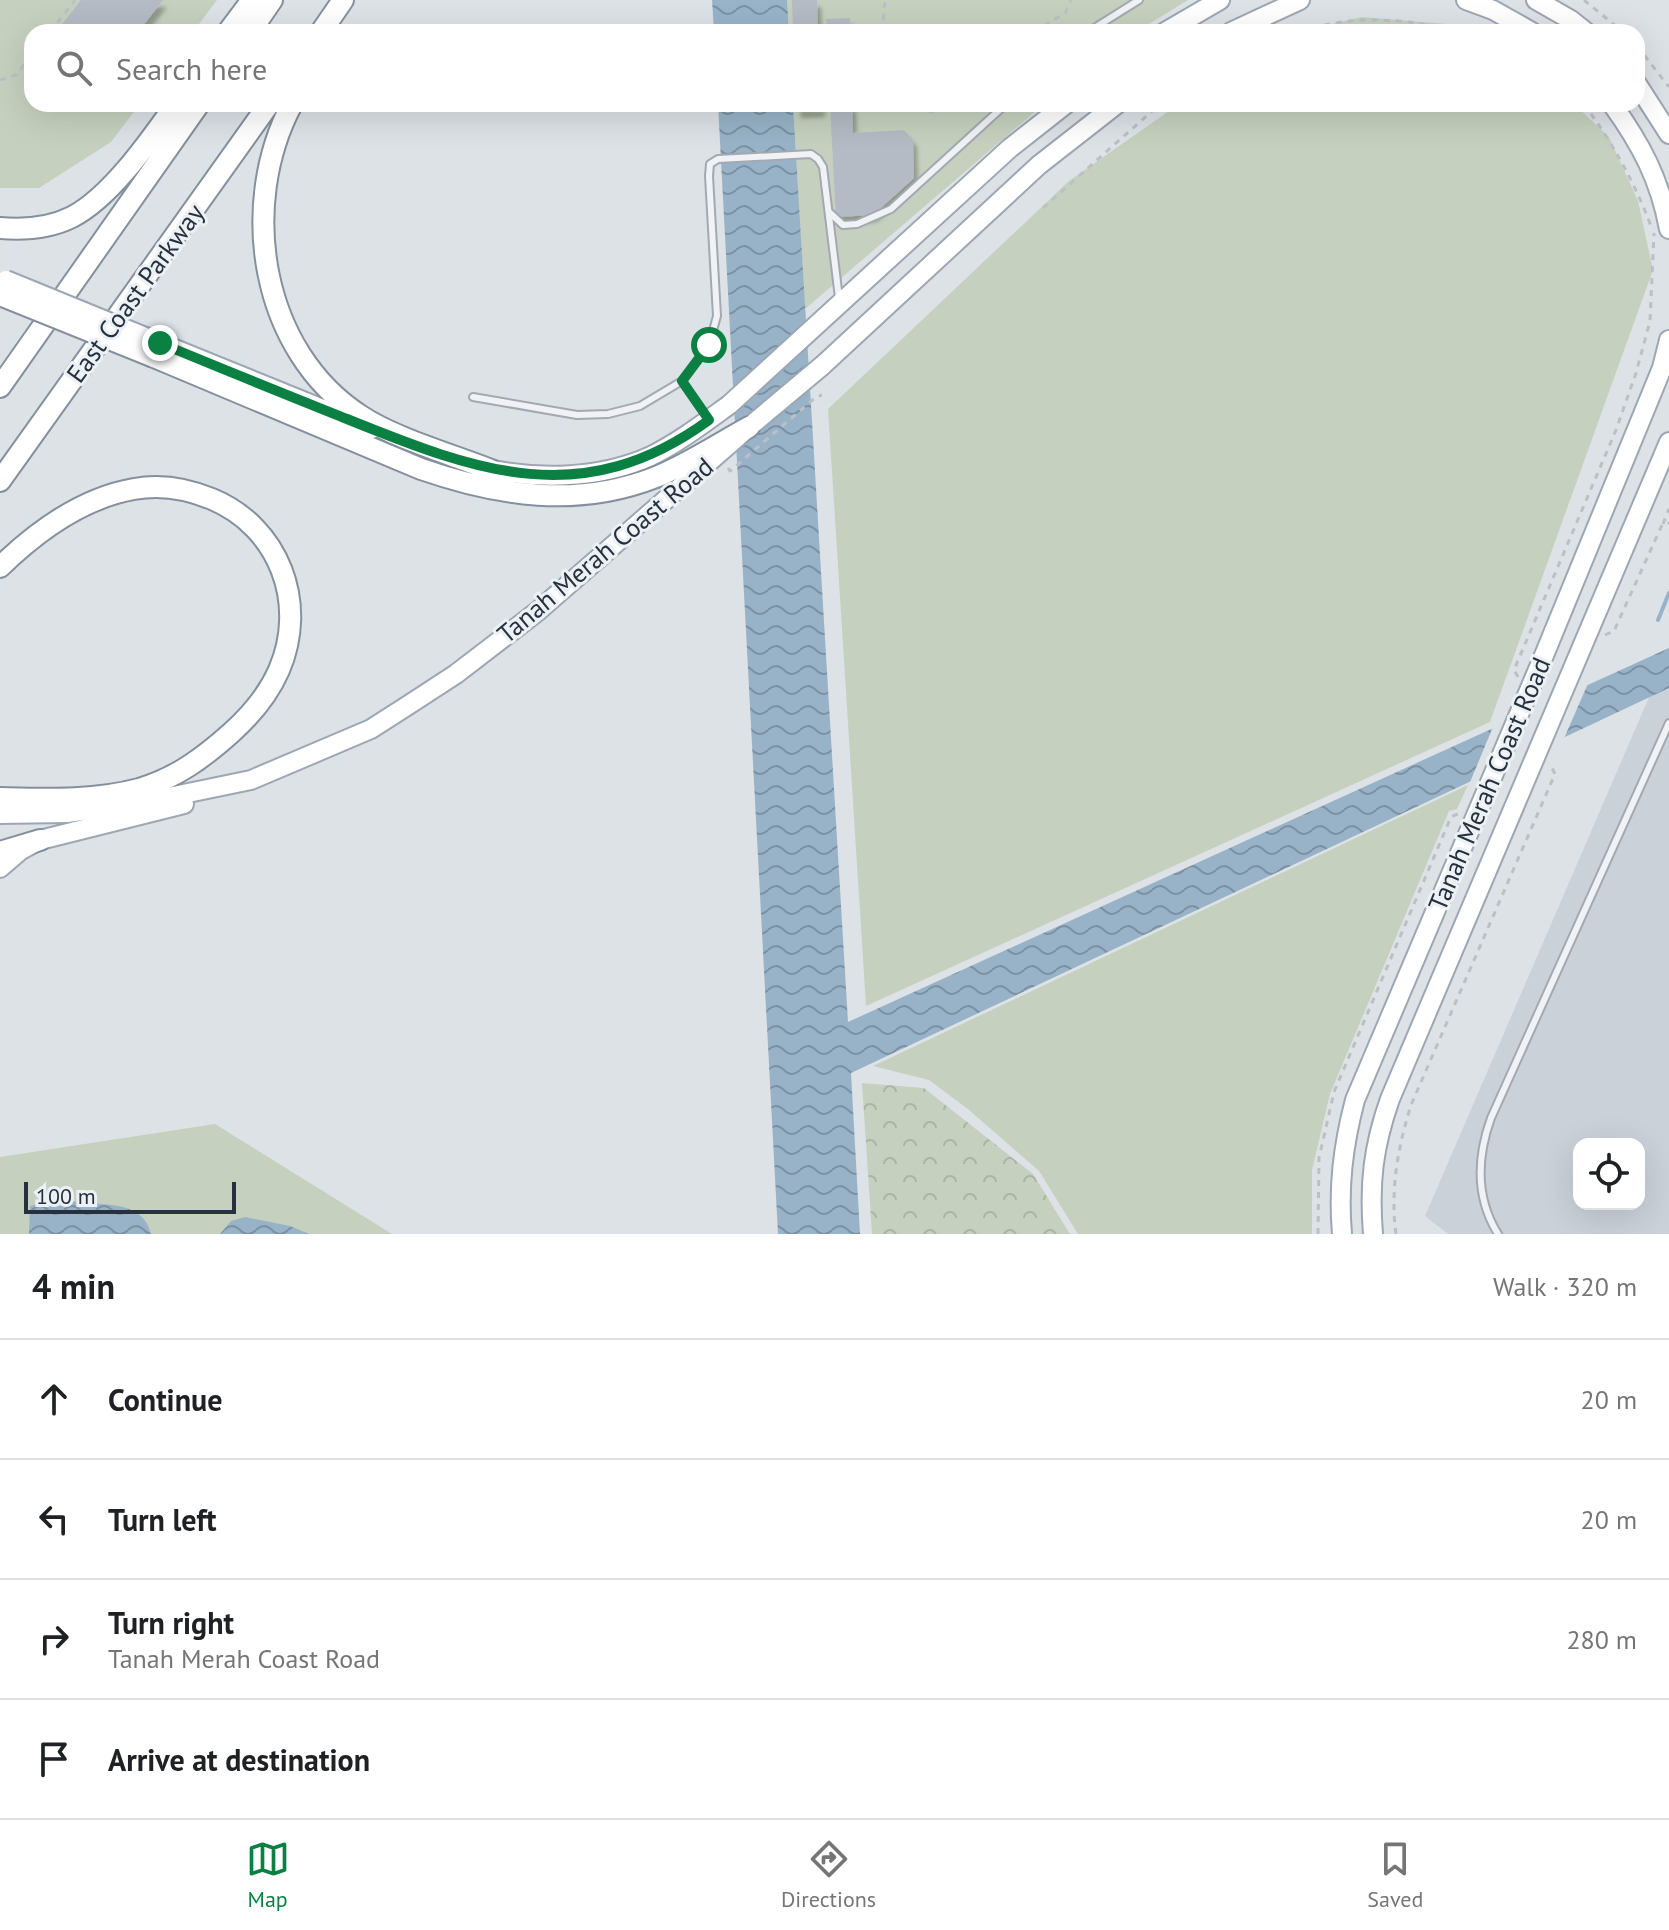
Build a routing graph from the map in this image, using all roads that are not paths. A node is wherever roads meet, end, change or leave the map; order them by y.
1 (252, 0) edge
2 (272, 0) edge
3 (1139, 0) edge
4 (1220, 0) edge
5 (1300, 0) edge
6 (1466, 0) edge
7 (1536, 0) edge
8 (234, 24) edge
9 (256, 24) edge
10 (1101, 24) edge
11 (1179, 24) edge
12 (1248, 24) edge
13 (1518, 24) edge
14 (1576, 24) edge
15 (1645, 96) edge
16 (170, 112) edge
17 (193, 112) edge
18 (263, 112) edge
19 (289, 112) edge
20 (997, 112) edge
21 (1056, 112) edge
22 (1107, 112) edge
23 (1618, 112) edge
24 (1669, 134) edge
25 (1010, 148) junction
26 (1039, 165) junction
27 (826, 209) junction
28 (0, 228) edge
29 (1669, 229) edge
30 (2, 284) edge
31 (840, 306) junction
32 (1669, 340) edge
33 (157, 350) junction
34 (682, 381) junction
35 (0, 387) edge
36 (473, 397) dead end
37 (709, 420) junction
38 (749, 427) junction
39 (1669, 442) edge
40 (491, 470) junction
41 (0, 481) edge
42 (0, 567) edge
43 (1669, 723) edge
44 (251, 780) junction
45 (0, 798) edge
46 (0, 814) edge
47 (40, 840) junction
48 (0, 852) edge
49 (0, 868) edge
50 (1342, 1234) edge
51 (1373, 1234) edge
52 (1498, 1234) edge

1 - 8 highway
2 - 9 highway
3 - 10 lane
4 - 11 main road
5 - 12 main road
6 - 13 main road
7 - 14 main road
15 - 24 main road
16 - 28 highway
17 - 35 highway
18 - 41 highway, East Coast Parkway
19 - 40 highway
20 - 27 lane
21 - 25 main road, Tanah Merah Coast Road
22 - 26 main road, Tanah Merah Coast Road
23 - 29 main road
25 - 26 main road
25 - 31 main road, Tanah Merah Coast Road
26 - 38 main road, Tanah Merah Coast Road
27 - 31 lane
27 - 34 lane
30 - 33 highway, bridge
31 - 37 main road, Tanah Merah Coast Road
32 - 50 main road, Tanah Merah Coast Road
33 - 38 highway
33 - 40 main road, Tanah Merah Coast Road
34 - 36 lane
34 - 37 lane
37 - 40 main road, Tanah Merah Coast Road
38 - 44 main road, Tanah Merah Coast Road
39 - 51 main road, Tanah Merah Coast Road
42 - 45 highway
43 - 52 lane
44 - 46 main road, Tanah Merah Coast Road
44 - 47 main road
47 - 48 highway
47 - 49 main road

